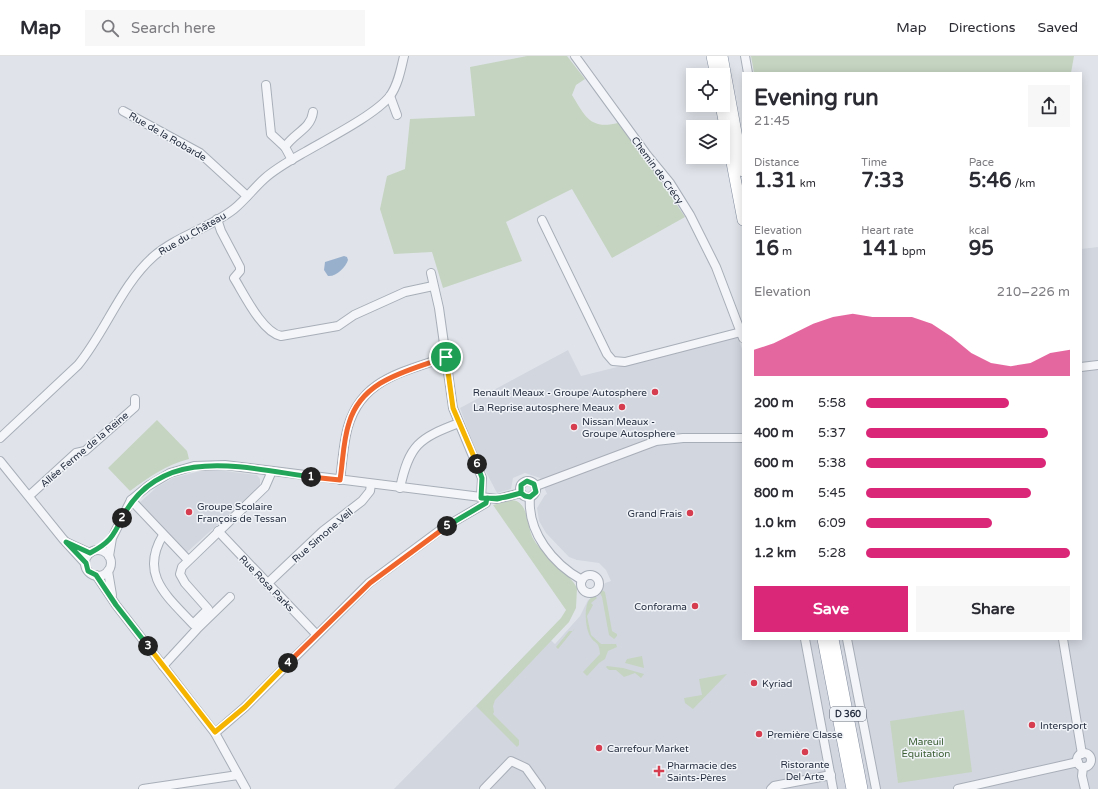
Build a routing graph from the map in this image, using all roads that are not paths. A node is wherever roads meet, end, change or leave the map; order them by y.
1 (404, 56) edge
2 (575, 56) edge
3 (712, 56) edge
4 (722, 56) edge
5 (744, 56) edge
6 (715, 68) edge
7 (748, 72) edge
8 (266, 85) dead end
9 (390, 96) junction
10 (123, 111) dead end
11 (313, 112) dead end
12 (722, 112) edge
13 (397, 115) dead end
14 (285, 147) junction
15 (292, 160) junction
16 (742, 166) edge
17 (247, 196) junction
18 (742, 215) edge
19 (217, 219) junction
20 (542, 220) dead end
21 (431, 274) dead end
22 (433, 286) junction
23 (742, 335) edge
24 (446, 357) junction
25 (1098, 365) edge
26 (1082, 367) edge
27 (135, 399) dead end
28 (459, 423) junction
29 (0, 438) edge
30 (742, 438) edge
31 (0, 461) edge
32 (272, 472) junction
33 (340, 480) junction
34 (371, 484) junction
35 (536, 486) junction
36 (400, 488) junction
37 (521, 493) junction
38 (29, 496) junction
39 (530, 497) junction
40 (484, 498) junction
41 (132, 500) junction
42 (218, 531) junction
43 (163, 536) junction
44 (112, 538) junction
45 (66, 542) junction
46 (94, 552) junction
47 (109, 556) junction
48 (188, 560) junction
49 (86, 563) junction
50 (108, 572) junction
51 (96, 575) junction
52 (582, 580) dead end
53 (267, 584) junction
54 (230, 597) dead end
55 (116, 605) junction
56 (316, 634) junction
57 (805, 640) edge
58 (823, 640) edge
59 (833, 640) edge
60 (847, 640) edge
61 (1063, 640) edge
62 (163, 666) junction
63 (215, 732) junction
64 (1082, 754) junction
65 (1094, 758) edge
66 (1080, 764) junction
67 (238, 774) junction
68 (831, 775) junction
69 (243, 787) edge
70 (143, 789) edge
71 (484, 789) edge
72 (541, 789) edge
73 (771, 789) edge
74 (833, 789) edge
75 (852, 789) edge
76 (862, 789) edge
77 (876, 789) edge
78 (958, 789) edge
79 (1085, 789) edge

1 - 9 street, Rue du Château
2 - 23 street, Chemin de Crécy
3 - 6 highway
4 - 16 highway
5 - 7 street
8 - 14 street
9 - 13 street
9 - 15 street, Rue du Château
10 - 17 street, Rue de la Robarde
11 - 14 street
12 - 18 highway
14 - 15 street
15 - 17 street, Rue du Château
17 - 19 street, Rue du Château
19 - 22 street
19 - 29 street, Rue du Château
20 - 23 street
21 - 22 street
22 - 24 street
24 - 28 street
24 - 33 street
25 - 26 street
27 - 38 street, Allée Ferme de la Reine
28 - 36 street
28 - 40 street
30 - 35 street
31 - 38 street
32 - 33 street
32 - 41 street
32 - 42 street
33 - 34 street
34 - 36 street
34 - 53 street, Rue Simone Veil
35 - 37 street
35 - 39 street
36 - 40 street
37 - 39 street
37 - 40 street
38 - 45 street
39 - 52 street
40 - 56 street
41 - 43 street
41 - 44 street
42 - 48 street
42 - 53 street, Rue Rosa Parks
43 - 48 street
43 - 48 street
44 - 46 street
44 - 47 street
45 - 46 street
45 - 49 street
46 - 47 street
46 - 49 street
47 - 50 street
49 - 51 street
50 - 51 street
50 - 55 street
51 - 55 street
53 - 56 street, Rue Rosa Parks
54 - 62 street
55 - 62 street
56 - 63 street
57 - 68 street
58 - 75 highway, D 360
59 - 76 highway, D 360
60 - 77 street
61 - 64 street
62 - 63 street
63 - 67 street
64 - 65 street
64 - 66 street
65 - 66 street
66 - 78 street
66 - 79 street
67 - 69 street
67 - 70 street
68 - 73 street
68 - 74 street
71 - 72 street

